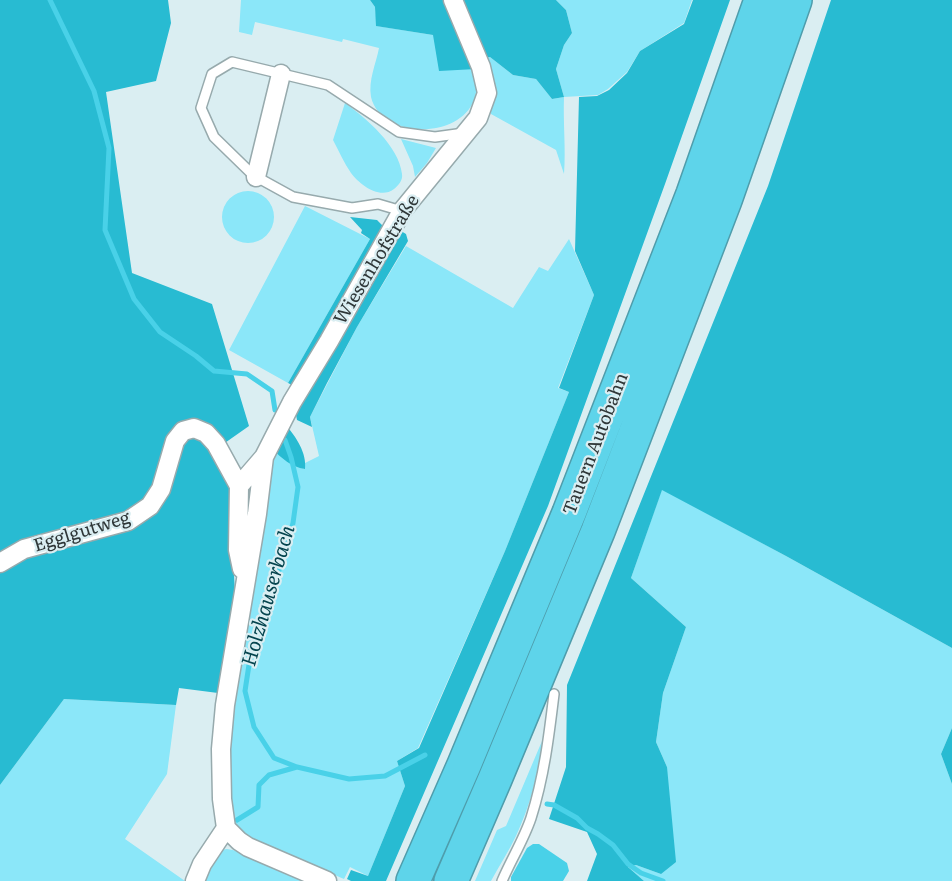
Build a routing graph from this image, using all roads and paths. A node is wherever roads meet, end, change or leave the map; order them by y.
1 (453, 0) edge
2 (760, 0) edge
3 (795, 0) edge
4 (281, 74) junction
5 (466, 132) junction
6 (256, 177) junction
7 (402, 211) junction
8 (264, 457) junction
9 (239, 486) junction
10 (0, 563) edge
11 (245, 582) junction
12 (554, 694) dead end
13 (226, 828) junction
14 (195, 881) edge
15 (327, 881) edge
16 (413, 881) edge
17 (451, 881) edge
18 (502, 881) edge

1 - 5 street, Wiesenhofstraße
2 - 16 highway, Tauern Autobahn
3 - 17 highway, Tauern Autobahn
4 - 5 lane
4 - 6 street
4 - 6 lane
5 - 7 street, Wiesenhofstraße
6 - 7 lane
7 - 8 street, Wiesenhofstraße
8 - 9 street, Wiesenhofstraße
8 - 11 street
9 - 10 street, Egglgutweg
9 - 11 street, Egglgutweg
11 - 13 street
12 - 18 lane
13 - 14 street
13 - 15 street

